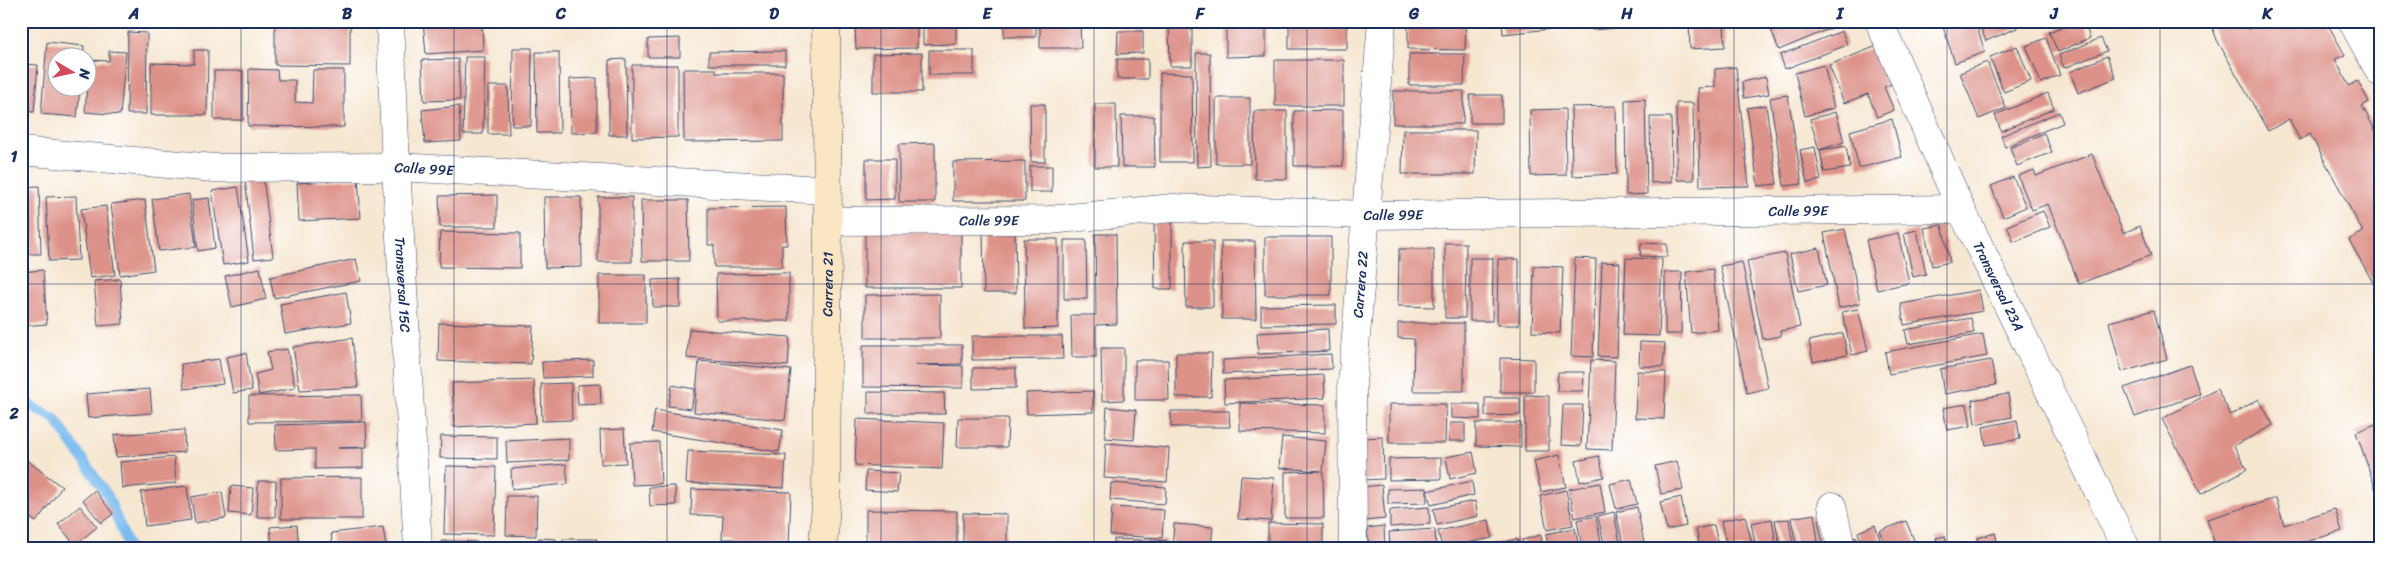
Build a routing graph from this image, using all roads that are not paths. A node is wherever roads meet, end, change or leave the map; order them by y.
1 (390, 21) edge
2 (826, 21) edge
3 (1382, 21) edge
4 (1880, 21) edge
5 (2352, 21) edge
6 (2380, 72) edge
7 (21, 152) edge
8 (396, 167) junction
9 (827, 190) junction
10 (1960, 209) junction
11 (1367, 215) junction
12 (828, 222) junction
13 (1832, 506) dead end
14 (418, 548) edge
15 (823, 548) edge
16 (1354, 548) edge
17 (1841, 548) edge
18 (2126, 548) edge

1 - 8 street, Transversal 15C
2 - 9 street, Carrera 21
3 - 11 street, Carrera 22
4 - 10 street, Transversal 23A
5 - 6 street
7 - 8 street, Calle 99E
8 - 9 street, Calle 99E
8 - 14 street, Transversal 15C
9 - 12 street, Carrera 21
10 - 11 street, Calle 99E
10 - 18 street, Transversal 23A
11 - 12 street, Calle 99E
11 - 16 street, Carrera 22
12 - 15 street, Carrera 21
13 - 17 street

